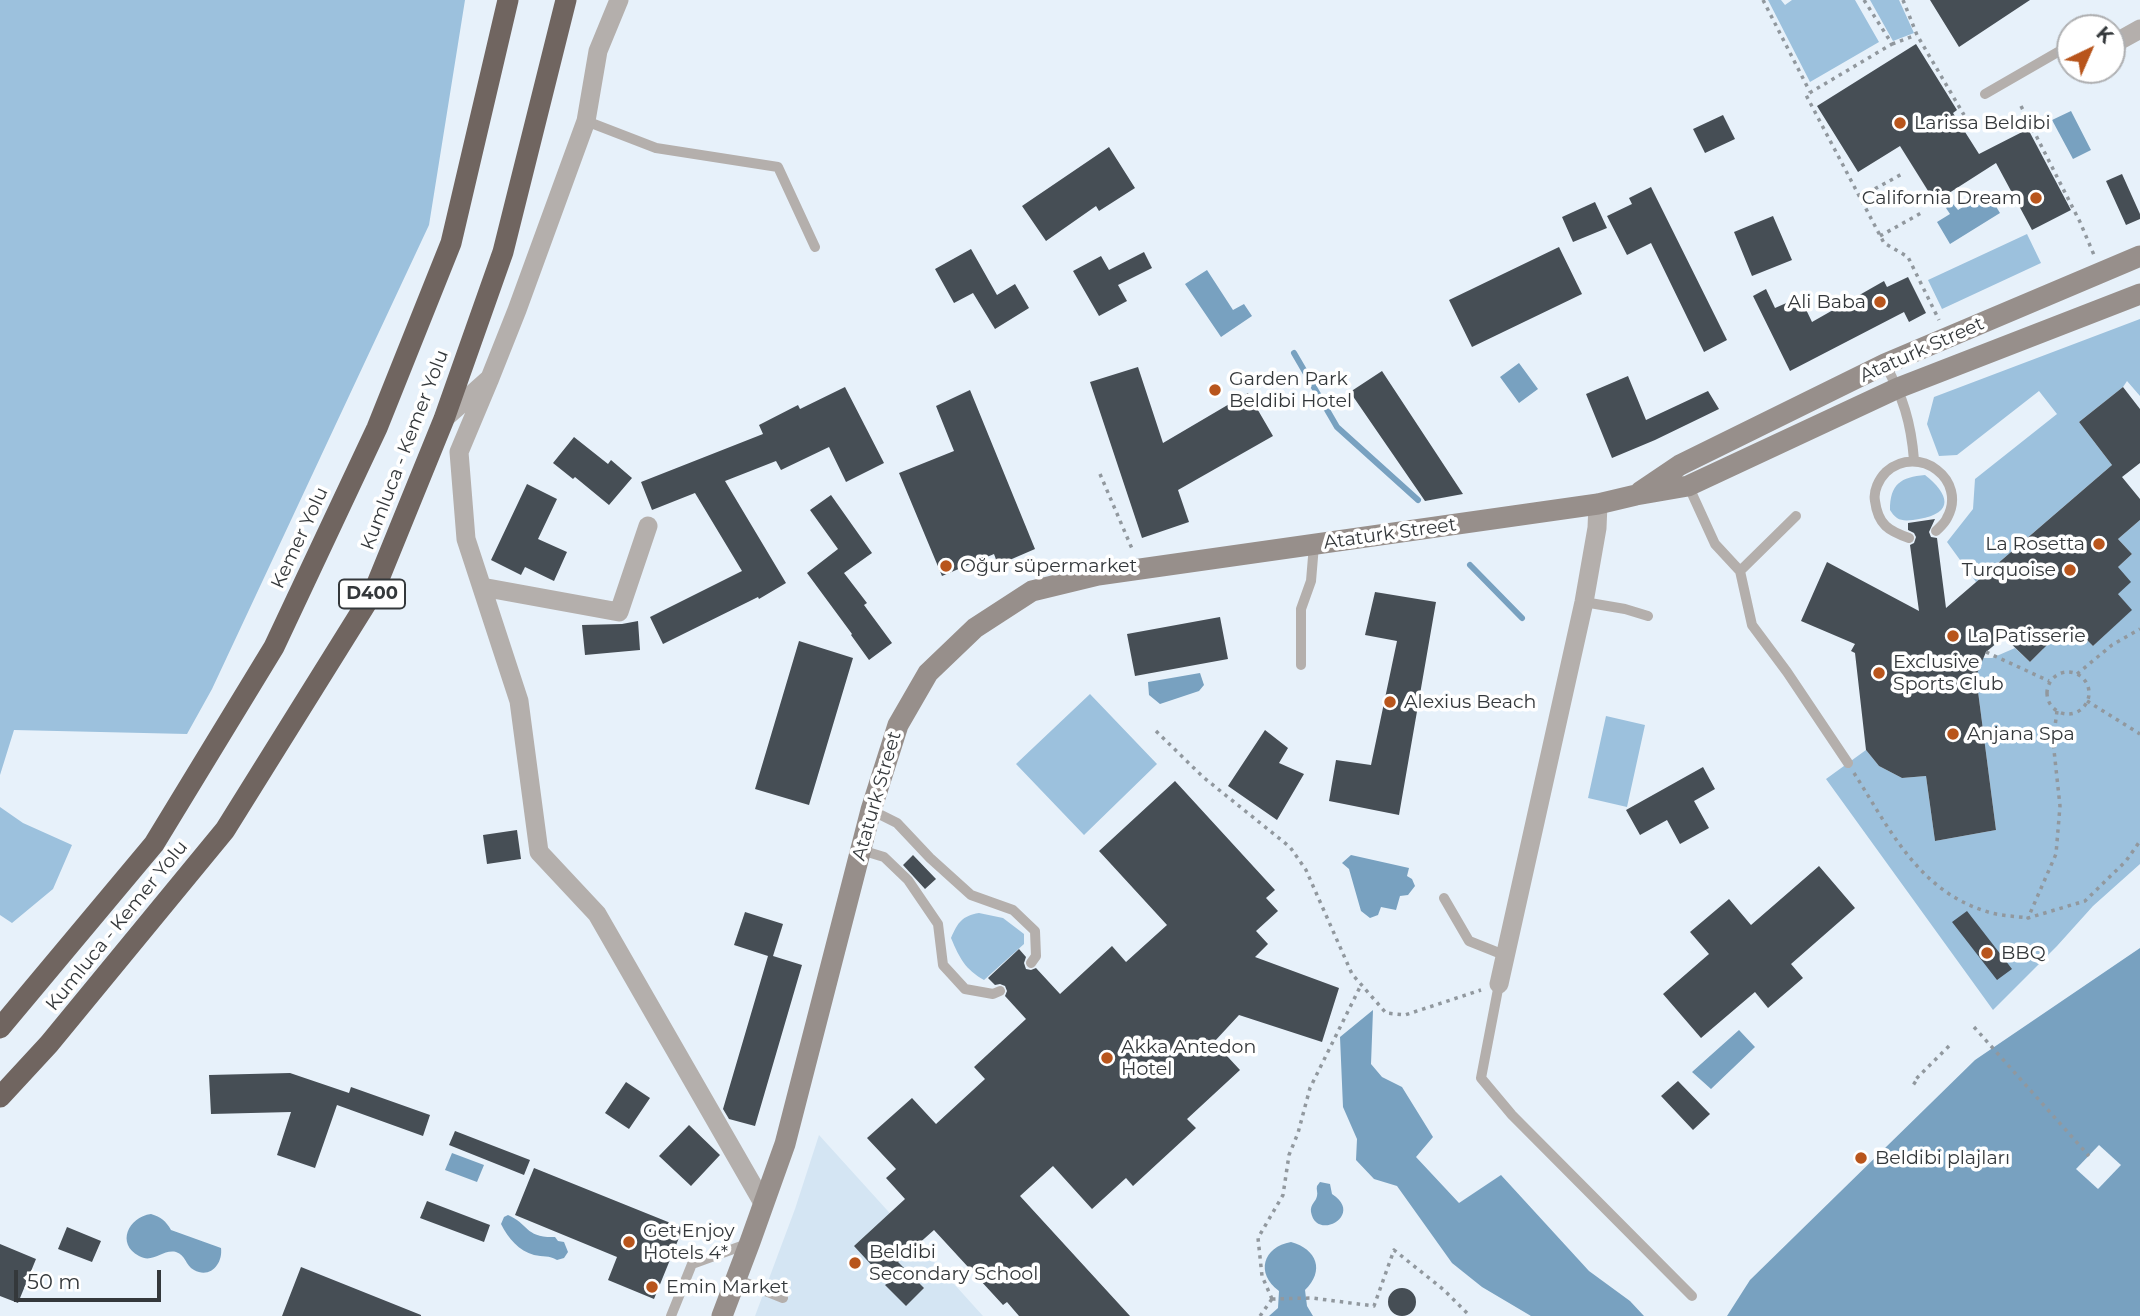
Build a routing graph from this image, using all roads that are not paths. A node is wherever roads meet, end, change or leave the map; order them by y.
1 (508, 0) edge
2 (566, 0) edge
3 (619, 0) edge
4 (2056, 54) edge
5 (1985, 94) dead end
6 (586, 121) junction
7 (815, 247) dead end
8 (2140, 256) edge
9 (2140, 294) edge
10 (1885, 364) junction
11 (490, 378) junction
12 (1898, 388) junction
13 (444, 419) junction
14 (1914, 460) junction
15 (1679, 465) junction
16 (1688, 486) junction
17 (1636, 495) junction
18 (1598, 504) junction
19 (1796, 516) dead end
20 (648, 526) dead end
21 (1936, 531) dead end
22 (1909, 538) dead end
23 (1315, 544) junction
24 (1740, 571) junction
25 (482, 587) junction
26 (1584, 603) junction
27 (1648, 617) dead end
28 (1301, 665) dead end
29 (1848, 763) road end
30 (871, 810) junction
31 (861, 850) junction
32 (1444, 898) dead end
33 (1504, 955) junction
34 (1031, 963) dead end
35 (1499, 984) joint
36 (1000, 991) dead end
37 (3, 1022) edge
38 (0, 1097) edge
39 (763, 1203) junction
40 (750, 1242) junction
41 (736, 1279) junction
42 (1692, 1296) dead end
43 (783, 1298) dead end
44 (671, 1316) edge
45 (722, 1316) edge

1 - 37 highway, Kemer Yolu
2 - 13 highway, Kumluca - Kemer Yolu / D400
3 - 6 street
4 - 5 lane
6 - 7 lane
6 - 11 street
8 - 10 street, Ataturk Street
9 - 12 street, Ataturk Street
10 - 12 lane
10 - 15 street, Ataturk Street
11 - 13 street
11 - 25 street
12 - 14 lane
12 - 16 street, Ataturk Street
13 - 38 highway, Kumluca - Kemer Yolu / D400
14 - 21 lane
14 - 22 lane
15 - 16 lane
15 - 17 street, Ataturk Street
16 - 17 street, Ataturk Street
16 - 24 lane
17 - 18 street, Ataturk Street
18 - 23 street, Ataturk Street
18 - 26 street
19 - 24 lane
20 - 25 street
23 - 28 lane
23 - 30 street, Ataturk Street
24 - 29 lane
25 - 39 street
26 - 27 lane
26 - 33 street
30 - 31 street, Ataturk Street
30 - 34 lane
31 - 36 lane
31 - 39 street, Ataturk Street
32 - 33 lane
33 - 35 street
35 - 42 lane
39 - 40 street, Ataturk Street
40 - 41 street, Ataturk Street
40 - 44 lane
41 - 43 lane
41 - 45 street, Ataturk Street

